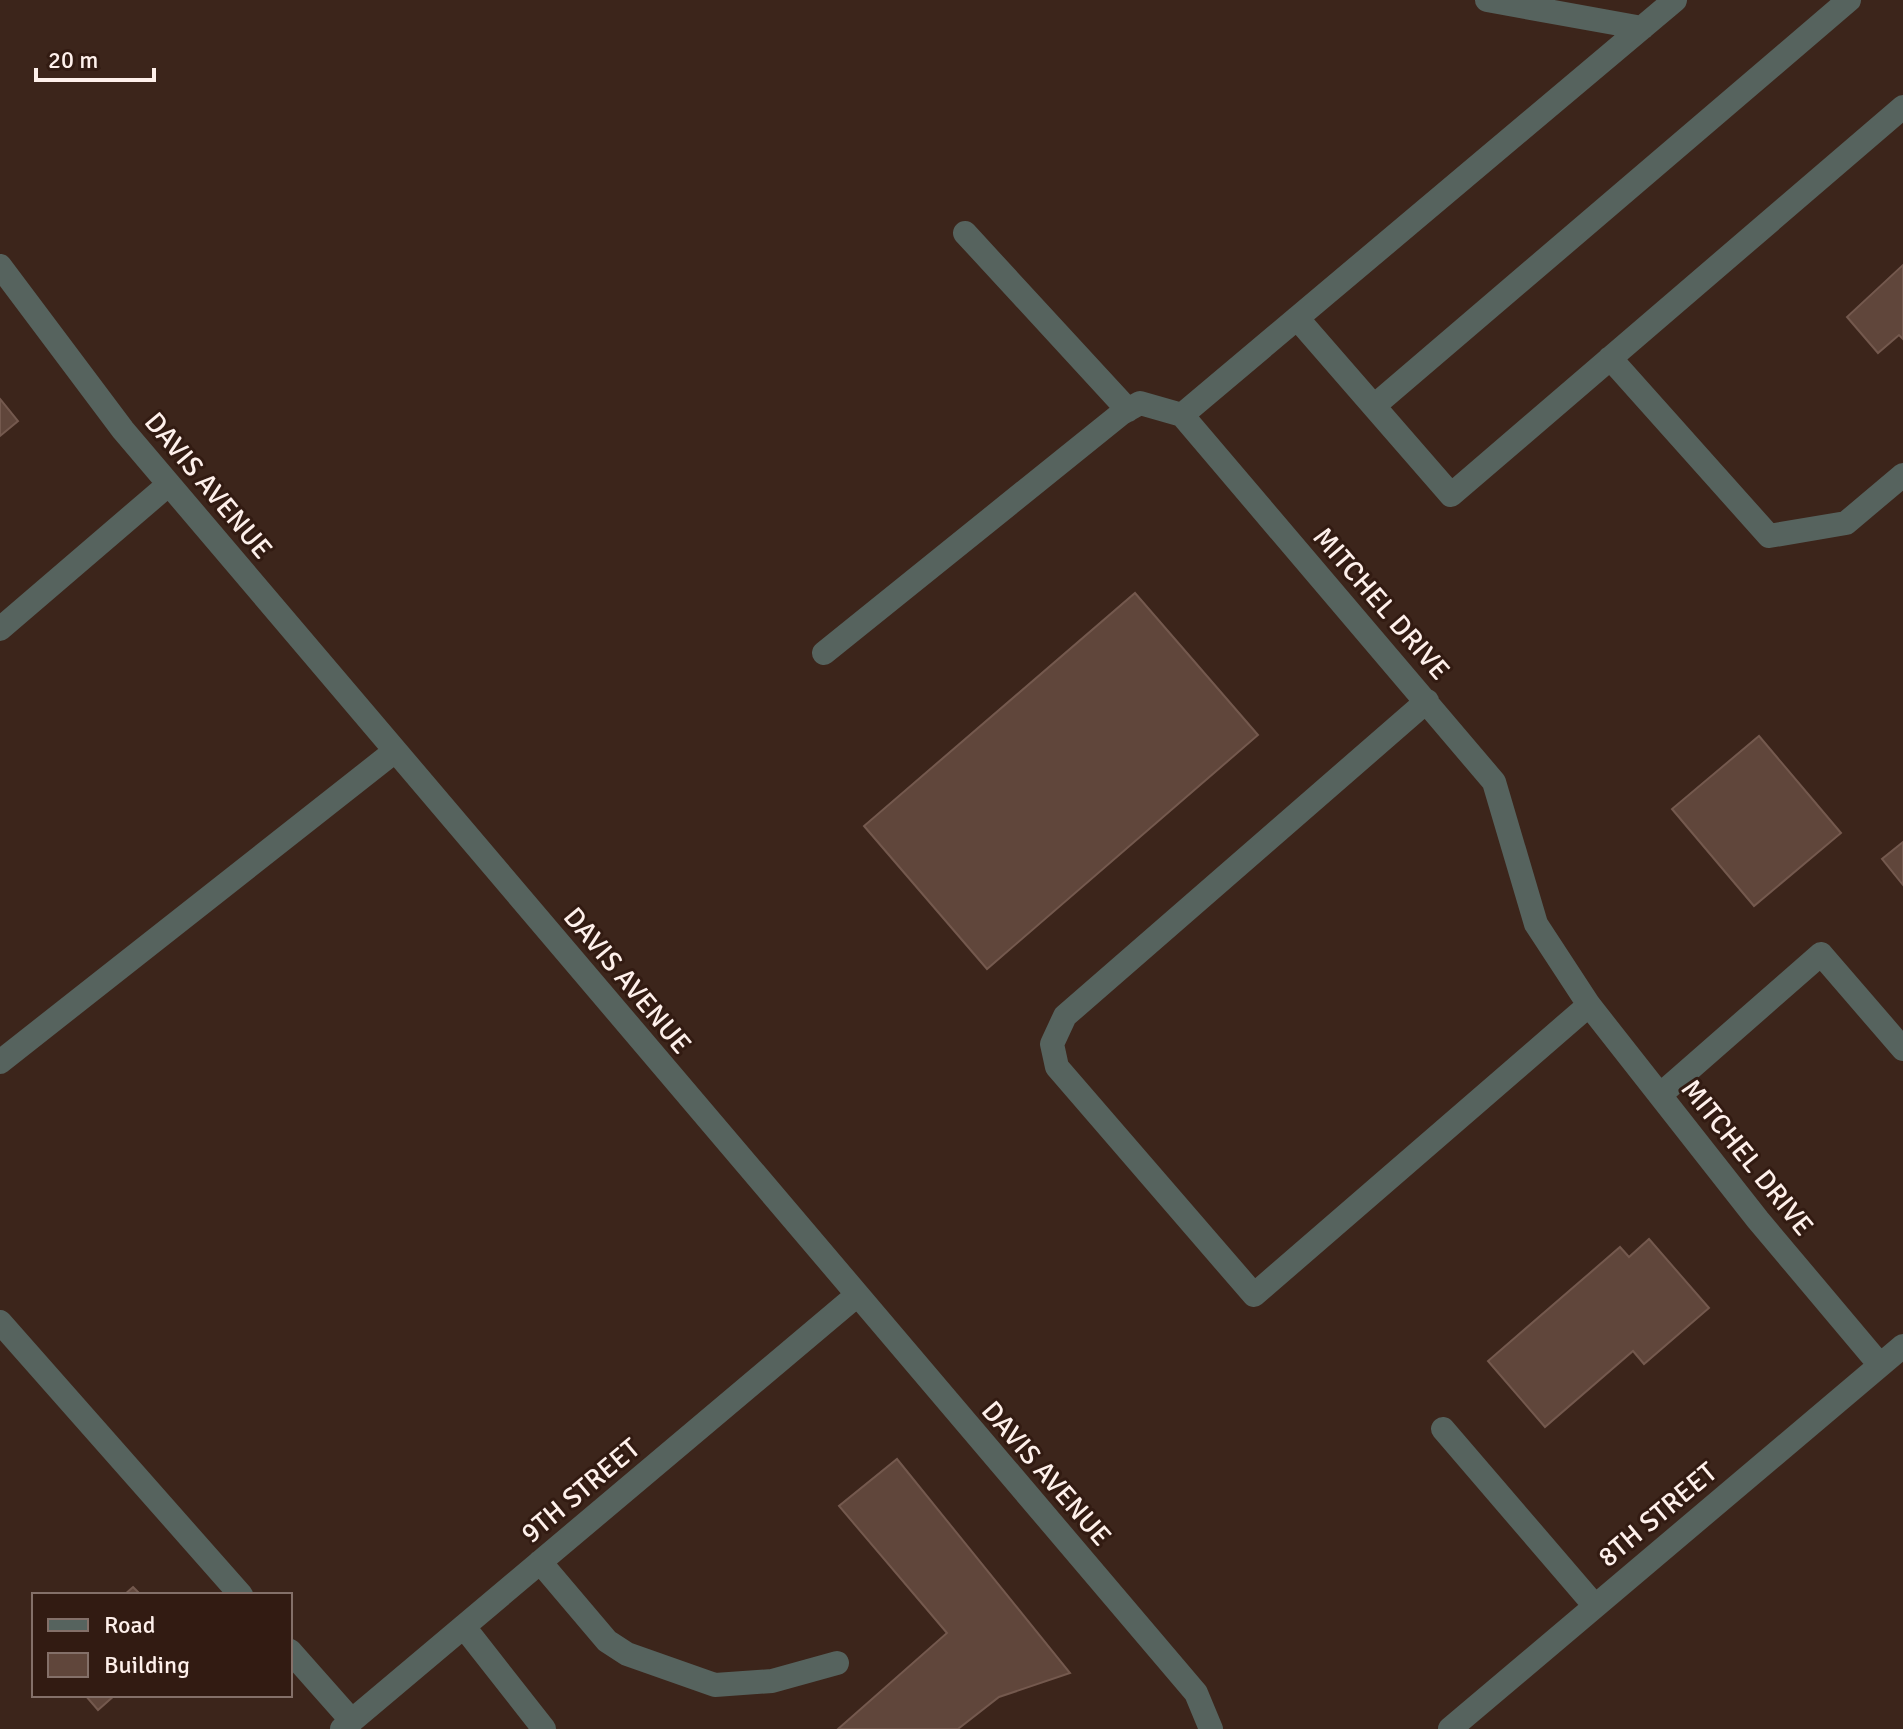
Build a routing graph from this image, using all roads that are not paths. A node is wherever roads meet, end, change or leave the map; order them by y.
1 (1487, 0) edge
2 (1675, 0) edge
3 (1849, 0) edge
4 (1642, 28) junction
5 (1903, 107) edge
6 (965, 233) dead end
7 (0, 266) edge
8 (1297, 318) junction
9 (1610, 358) junction
10 (1374, 406) junction
11 (1128, 410) junction
12 (1182, 415) junction
13 (1903, 475) edge
14 (169, 484) junction
15 (0, 629) edge
16 (824, 653) dead end
17 (1427, 701) junction
18 (395, 751) junction
19 (1589, 1005) junction
20 (1903, 1049) edge
21 (0, 1062) edge
22 (1660, 1095) junction
23 (856, 1296) junction
24 (0, 1322) edge
25 (1903, 1346) edge
26 (1880, 1365) junction
27 (1443, 1429) dead end
28 (540, 1562) junction
29 (239, 1593) edge
30 (1595, 1606) junction
31 (464, 1627) junction
32 (292, 1654) edge
33 (837, 1663) dead end
34 (347, 1725) edge
35 (544, 1729) edge
36 (1211, 1729) edge
37 (1450, 1729) edge

1 - 4 street
2 - 4 street
3 - 10 street
4 - 8 street
5 - 9 street
6 - 11 street
7 - 14 street, DAVIS AVENUE
8 - 10 street
8 - 12 street
9 - 10 street
9 - 13 street
11 - 12 street
11 - 16 street
12 - 17 street, MITCHEL DRIVE
14 - 15 street
14 - 18 street, DAVIS AVENUE
17 - 19 street, MITCHEL DRIVE
17 - 19 street
18 - 21 street
18 - 23 street, DAVIS AVENUE
19 - 22 street, MITCHEL DRIVE
20 - 22 street
22 - 26 street, MITCHEL DRIVE
23 - 28 street, 9TH STREET
23 - 36 street, DAVIS AVENUE
24 - 29 street
25 - 26 street, 8TH STREET
26 - 30 street, 8TH STREET
27 - 30 street
28 - 31 street, 9TH STREET
28 - 33 street
30 - 37 street, 8TH STREET
31 - 34 street, 9TH STREET
31 - 35 street
32 - 34 street

